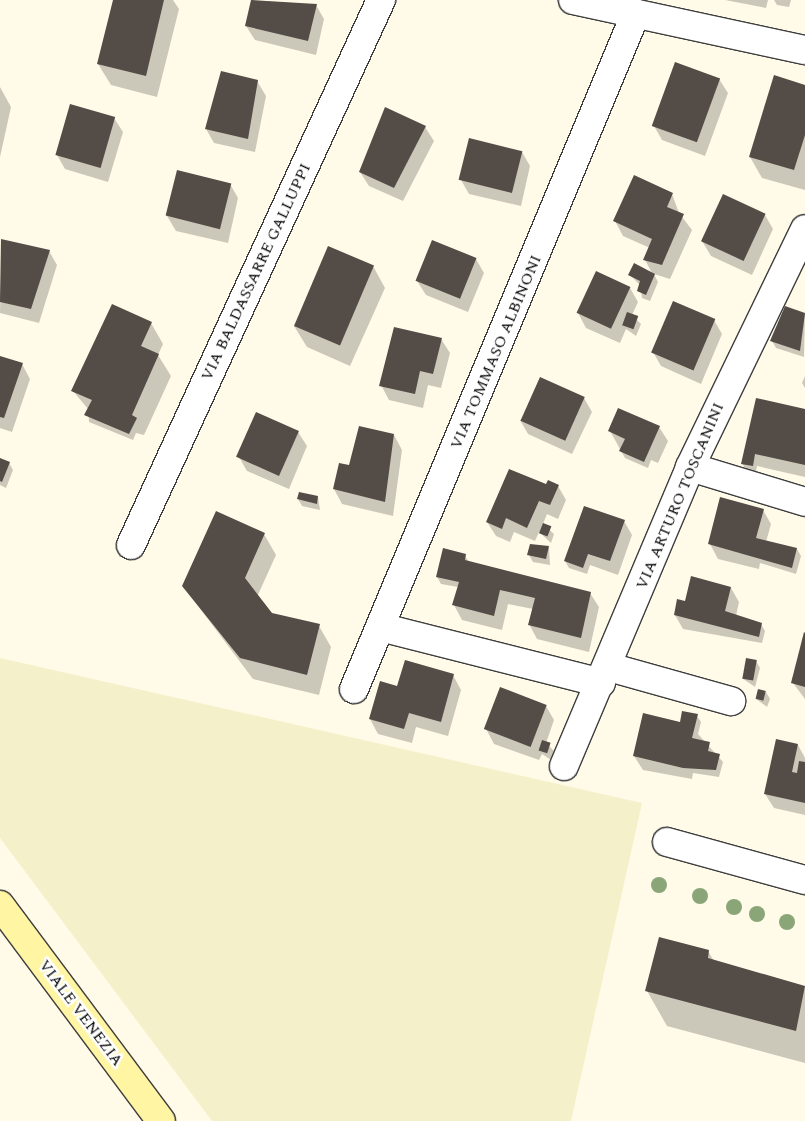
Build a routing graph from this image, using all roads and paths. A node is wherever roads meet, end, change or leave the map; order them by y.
1 (381, 0) edge
2 (573, 0) edge
3 (644, 10) edge
4 (805, 50) edge
5 (805, 229) edge
6 (690, 467) junction
7 (805, 502) edge
8 (131, 545) dead end
9 (380, 627) junction
10 (605, 675) junction
11 (354, 689) dead end
12 (730, 702) dead end
13 (564, 766) dead end
14 (667, 842) dead end
15 (805, 880) edge
16 (0, 905) edge
17 (161, 1121) edge

1 - 8 street, VIA BALDASSARRE GALLUPPI
2 - 3 street
3 - 4 street
3 - 9 street, VIA TOMMASO ALBINONI
5 - 6 street, VIA ARTURO TOSCANINI
6 - 7 street
6 - 10 street, VIA ARTURO TOSCANINI
9 - 10 street
9 - 11 street, VIA TOMMASO ALBINONI
10 - 12 street
10 - 13 street, VIA ARTURO TOSCANINI
14 - 15 street
16 - 17 main road, VIALE VENEZIA

